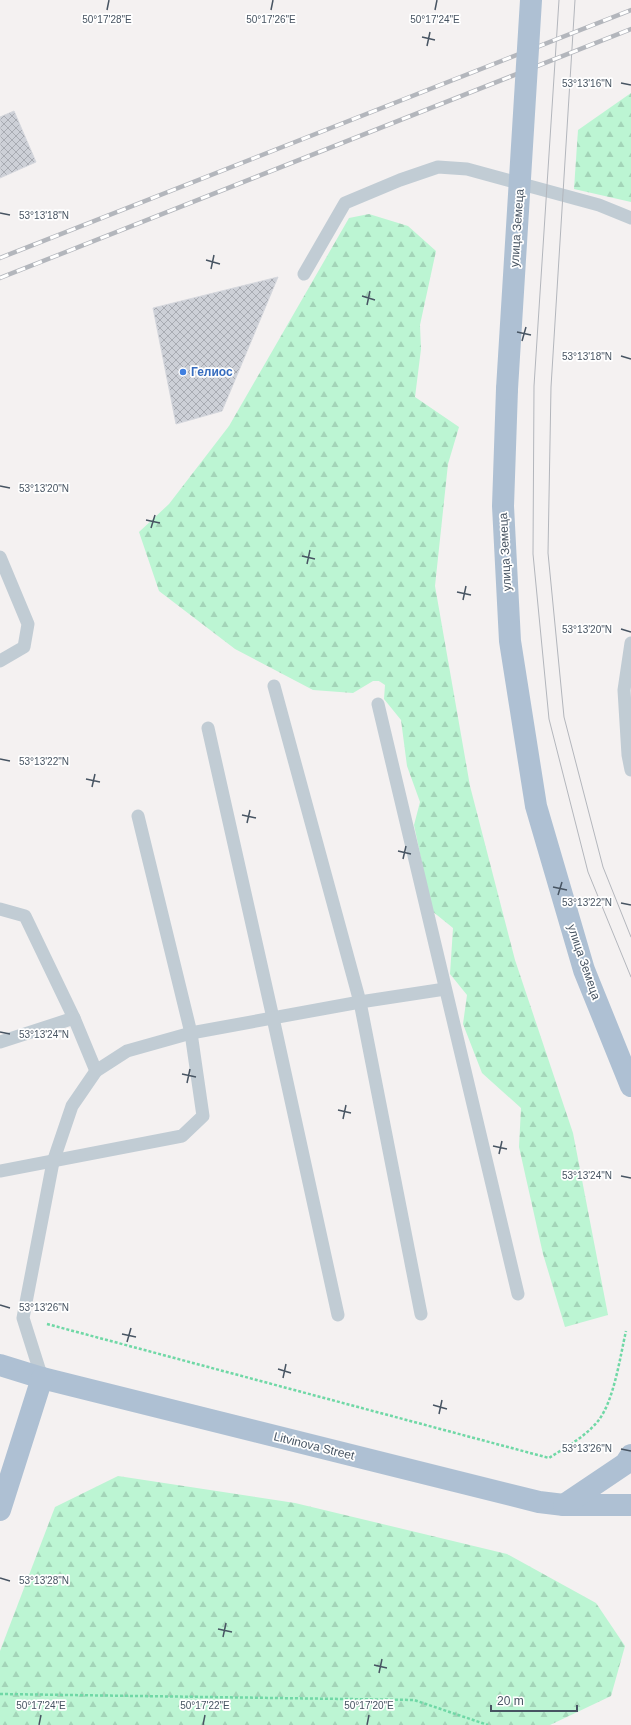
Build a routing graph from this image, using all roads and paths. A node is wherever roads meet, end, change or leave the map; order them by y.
1 (531, 0) edge
2 (631, 218) edge
3 (304, 274) dead end
4 (0, 557) edge
5 (631, 643) edge
6 (0, 661) edge
7 (274, 686) dead end
8 (378, 704) dead end
9 (208, 728) dead end
10 (631, 770) edge
11 (138, 816) dead end
12 (0, 909) edge
13 (445, 989) junction
14 (360, 1002) junction
15 (74, 1018) junction
16 (273, 1018) junction
17 (191, 1033) junction
18 (0, 1042) edge
19 (96, 1071) junction
20 (631, 1086) edge
21 (53, 1162) junction
22 (0, 1171) edge
23 (518, 1294) dead end
24 (421, 1314) dead end
25 (338, 1315) dead end
26 (23, 1318) junction
27 (626, 1331) dead end
28 (0, 1365) edge
29 (42, 1378) junction
30 (631, 1455) edge
31 (564, 1505) junction
32 (631, 1505) edge
33 (0, 1510) edge
34 (0, 1694) edge
35 (488, 1725) edge

1 - 20 main road, улица Земеца, bridge
2 - 3 lane
4 - 6 lane
5 - 10 lane
7 - 14 lane
8 - 13 lane
9 - 16 lane
11 - 17 lane
12 - 15 lane
13 - 14 lane
13 - 23 lane
14 - 16 lane
14 - 24 lane
15 - 18 lane
15 - 19 lane
16 - 17 lane
16 - 25 lane
17 - 19 lane
17 - 21 lane
19 - 21 lane
21 - 22 lane
21 - 26 lane
26 - 27 path
26 - 29 lane
28 - 29 main road, Litvinova Street
29 - 31 main road, Litvinova Street
29 - 33 main road
30 - 31 main road
31 - 32 main road, Litvinova Street
34 - 35 path

